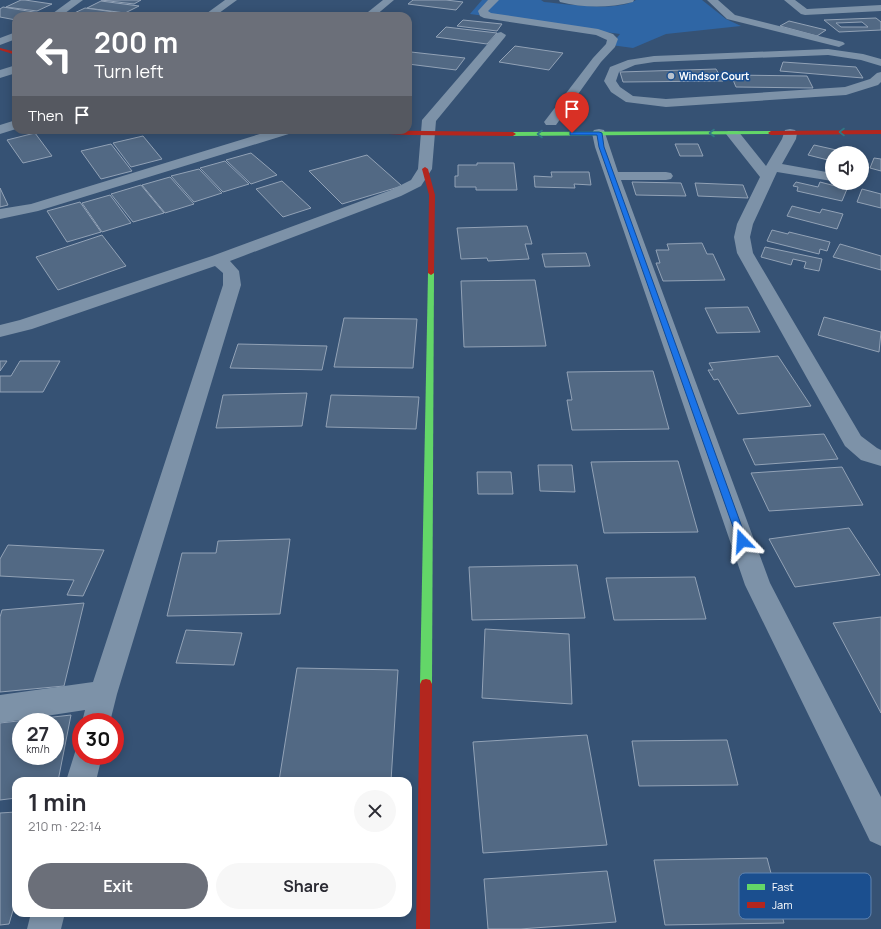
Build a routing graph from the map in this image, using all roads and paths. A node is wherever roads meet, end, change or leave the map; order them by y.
1 (78, 0) edge
2 (232, 0) edge
3 (389, 0) edge
4 (494, 0) edge
5 (564, 0) edge
6 (629, 0) edge
7 (712, 0) edge
8 (789, 0) edge
9 (881, 8) edge
10 (60, 12) edge
11 (214, 12) edge
12 (373, 12) edge
13 (501, 36) dead end
14 (12, 38) edge
15 (1, 48) edge
16 (12, 52) edge
17 (881, 54) edge
18 (881, 62) edge
19 (881, 76) edge
20 (547, 122) joint
21 (566, 122) dead end
22 (430, 123) junction
23 (835, 123) dead end
24 (881, 124) edge
25 (412, 125) edge
26 (12, 126) edge
27 (0, 130) edge
28 (790, 132) junction
29 (881, 132) edge
30 (599, 133) junction
31 (274, 134) edge
32 (733, 134) junction
33 (425, 169) junction
34 (771, 172) junction
35 (612, 176) junction
36 (666, 176) dead end
37 (825, 176) edge
38 (0, 214) edge
39 (218, 260) junction
40 (0, 331) edge
41 (881, 458) edge
42 (103, 694) junction
43 (0, 709) edge
44 (98, 713) edge
45 (85, 765) edge
46 (82, 777) edge
47 (881, 830) edge
48 (47, 917) edge
49 (44, 929) edge
50 (424, 929) edge

1 - 10 street
2 - 11 street
3 - 12 street
4 - 20 street
5 - 6 street
7 - 17 street
8 - 9 street
13 - 22 street
14 - 15 street
15 - 16 street
18 - 19 street
20 - 21 street
22 - 25 street
30 -> 22 street
22 - 33 street
23 - 24 street
26 - 27 street
29 -> 28 street
28 - 32 street
28 - 34 street
32 -> 30 street
30 - 35 street
31 - 38 street
32 - 34 street
33 - 39 street
33 - 50 street
34 - 37 street
34 - 41 street
35 - 36 street
35 - 47 street
39 - 40 street
39 - 42 street
42 - 43 street
42 - 44 street
45 - 46 street
48 - 49 street

